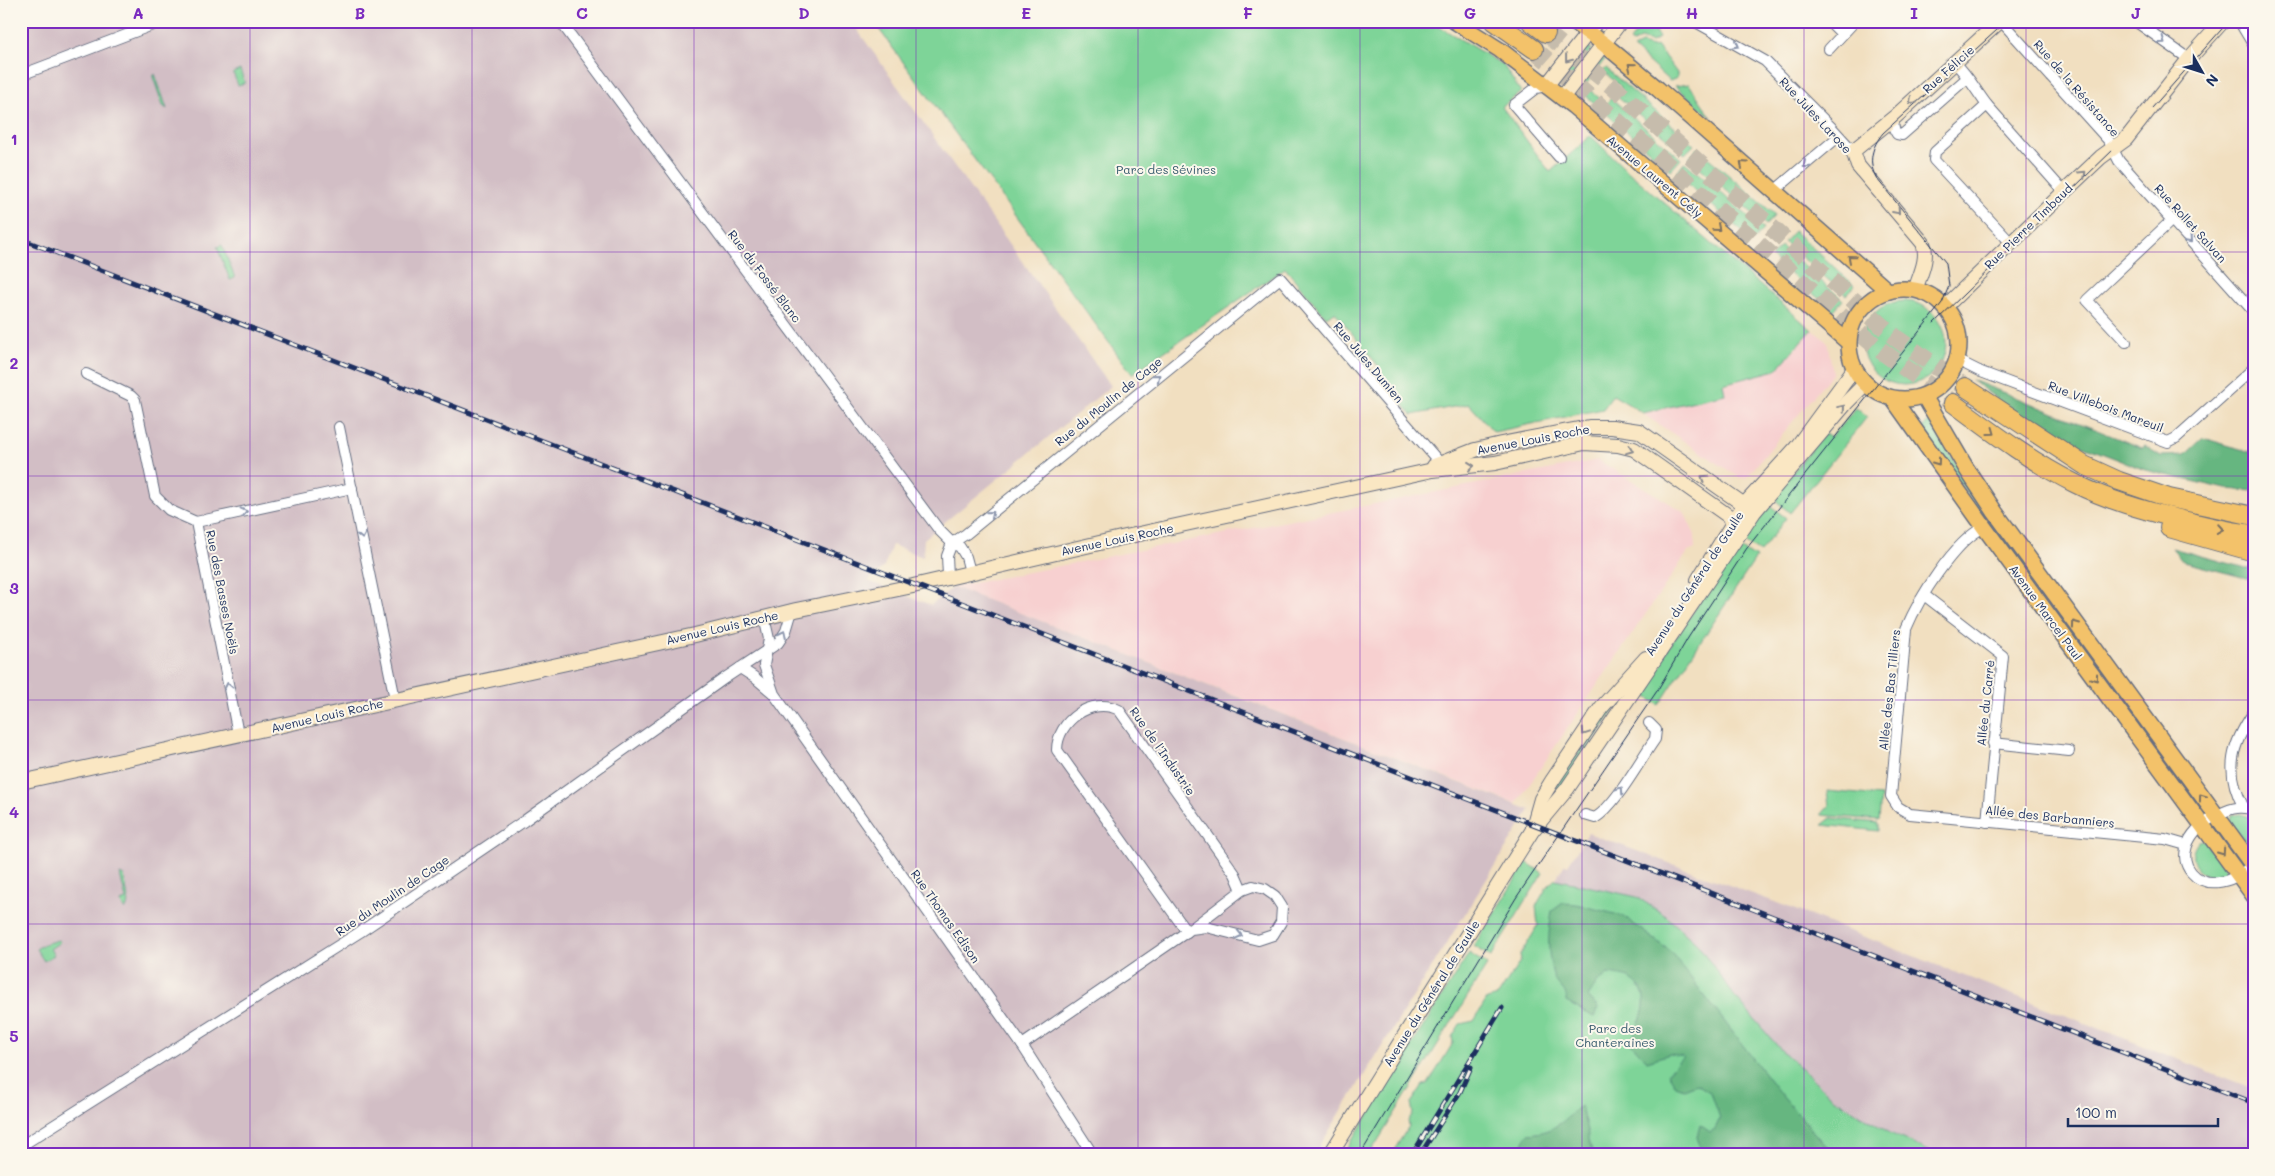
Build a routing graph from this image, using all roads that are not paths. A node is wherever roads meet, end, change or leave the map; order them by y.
1 (164, 21) edge
2 (560, 21) edge
3 (1454, 21) edge
4 (1494, 21) edge
5 (1530, 21) edge
6 (1572, 21) edge
7 (1621, 21) edge
8 (1694, 21) edge
9 (1829, 21) edge
10 (1855, 21) edge
11 (2000, 21) edge
12 (2135, 21) edge
13 (2223, 21) edge
14 (2239, 21) edge
15 (1593, 27) edge
16 (1546, 33) tunnel mouth
17 (1842, 34) junction
18 (1604, 44) junction
19 (2254, 46) edge
20 (1534, 49) tunnel mouth
21 (1829, 49) dead end
22 (2190, 60) junction
23 (1956, 63) junction
24 (21, 75) edge
25 (1967, 78) junction
26 (1546, 86) junction
27 (1562, 98) junction
28 (1987, 105) junction
29 (1896, 116) junction
30 (1838, 137) junction
31 (2114, 150) junction
32 (1853, 152) junction
33 (1559, 157) dead end
34 (1773, 192) junction
35 (2064, 192) junction
36 (2172, 220) junction
37 (2011, 243) junction
38 (1280, 278) joint
39 (1888, 290) junction
40 (1915, 290) junction
41 (1945, 307) junction
42 (2254, 312) edge
43 (1848, 342) junction
44 (2126, 342) dead end
45 (1957, 360) junction
46 (2254, 368) edge
47 (1854, 369) junction
48 (86, 374) dead end
49 (1864, 384) junction
50 (1965, 387) tunnel mouth
51 (1924, 396) junction
52 (1893, 399) junction
53 (1953, 403) tunnel mouth
54 (339, 427) dead end
55 (2046, 442) junction
56 (1440, 463) junction
57 (1423, 472) junction
58 (352, 488) junction
59 (2112, 500) junction
60 (2254, 504) edge
61 (1749, 509) junction
62 (2254, 516) edge
63 (196, 522) junction
64 (1738, 524) junction
65 (1984, 527) junction
66 (2254, 534) edge
67 (952, 543) junction
68 (2254, 552) edge
69 (970, 572) junction
70 (948, 576) junction
71 (1924, 595) junction
72 (792, 611) junction
73 (764, 617) junction
74 (766, 650) junction
75 (740, 668) junction
76 (774, 694) junction
77 (1611, 694) junction
78 (395, 699) junction
79 (1624, 704) junction
80 (2254, 712) edge
81 (1649, 723) dead end
82 (238, 734) junction
83 (1994, 743) junction
84 (2069, 751) dead end
85 (21, 782) edge
86 (1544, 792) junction
87 (1558, 800) junction
88 (2243, 806) junction
89 (2254, 810) edge
90 (1910, 814) joint
91 (1585, 815) dead end
92 (2216, 816) junction
93 (1987, 822) junction
94 (2202, 824) junction
95 (1532, 830) junction
96 (2186, 845) junction
97 (2253, 865) edge
98 (2239, 875) junction
99 (1242, 890) junction
100 (2254, 896) edge
101 (1189, 930) junction
102 (1022, 1045) junction
103 (21, 1146) edge
104 (1089, 1152) edge
105 (24, 1155) edge
106 (1330, 1155) edge

1 - 24 street
2 - 67 street, Rue du Fossé Blanc
3 - 26 main road, Avenue Laurent Cély
4 - 20 highway
5 - 16 highway
6 - 15 main road
7 - 18 main road
8 -> 30 street, Rue Jules Larose
9 - 17 street
10 - 17 street
11 - 23 main road, Rue Félicie
11 - 31 street, Rue de la Résistance
12 -> 22 street
13 - 22 main road
14 - 19 street
15 - 18 main road
15 -> 26 main road
17 - 21 street
18 - 27 main road
34 -> 18 main road
22 - 31 main road, Rue Pierre Timbaud
23 - 25 street
23 -> 29 main road, Rue Félicie
25 - 28 street
25 - 29 street, Rue Félicie
26 - 27 main road, Avenue Laurent Cély
26 - 33 street
27 -> 43 main road, Avenue Laurent Cély
28 - 35 street
28 - 37 street
29 - 32 main road, Rue Félicie
30 - 32 street, Rue Jules Larose
30 -> 34 street
35 -> 31 main road, Rue Pierre Timbaud
31 - 36 street, Rue Rollet Salvan
32 -> 40 main road, Rue Jules Larose
39 -> 34 main road
35 - 37 main road, Rue Pierre Timbaud
36 -> 42 street, Rue Rollet Salvan
36 - 44 street
37 - 41 main road, Rue Pierre Timbaud
38 - 56 street, Rue Jules Dumien
67 -> 38 street, Rue du Moulin de Cage
39 - 40 main road
39 - 43 main road
40 - 41 main road
41 - 45 main road
43 - 47 main road
45 - 46 street, Rue Villebois Mareuil
45 - 51 main road
47 - 49 main road
47 - 61 main road, Avenue du Général de Gaulle
48 - 63 street
49 - 52 main road
61 -> 49 main road, Avenue du Général de Gaulle
50 - 55 highway
51 - 52 main road
92 -> 51 main road, Avenue Marcel Paul
52 -> 65 main road, Avenue Marcel Paul
53 -> 59 highway
54 - 58 street
55 - 60 highway
55 - 62 highway
56 - 57 main road, Avenue Louis Roche
61 -> 56 main road, Avenue Louis Roche
57 -> 64 main road, Avenue Louis Roche
57 - 69 main road, Avenue Louis Roche
63 -> 58 street, Rue des Basses Noëls
58 -> 78 street
59 -> 66 highway
59 - 68 highway
61 - 64 main road, Avenue du Général de Gaulle
82 -> 63 street, Rue des Basses Noëls
64 - 77 main road, Avenue du Général de Gaulle
64 - 79 main road, Avenue du Général de Gaulle
65 - 71 street, Allée des Bas Tilliers
65 -> 94 main road, Avenue Marcel Paul
67 - 69 street, Rue du Fossé Blanc
67 - 70 street
69 - 70 main road, Avenue Louis Roche
70 - 72 main road, Avenue Louis Roche
71 - 83 street, Allée du Carré
71 - 90 street, Allée des Bas Tilliers
72 - 73 main road, Avenue Louis Roche
74 -> 72 street, Rue du Moulin de Cage
73 - 74 street
73 - 78 main road, Avenue Louis Roche
74 - 75 street, Rue du Moulin de Cage
74 - 76 street, Rue Thomas Edison
75 - 76 street, Rue Thomas Edison
75 - 103 street, Rue du Moulin de Cage
76 - 102 street, Rue Thomas Edison
77 - 79 main road
77 -> 86 main road, Avenue du Général de Gaulle
78 - 82 main road, Avenue Louis Roche
79 - 87 main road, Avenue du Général de Gaulle
80 - 88 street
91 -> 81 street
82 - 85 main road, Avenue Louis Roche
83 - 84 street
83 - 93 street, Allée du Carré
86 - 87 main road
86 - 95 main road, Avenue du Général de Gaulle
87 - 95 main road, Avenue du Général de Gaulle
88 - 89 street
88 - 92 street
90 - 93 street, Allée des Barbanniers
92 - 94 street
92 - 97 main road, Avenue Marcel Paul
93 - 96 street, Allée des Barbanniers
94 - 96 street
94 -> 98 main road, Avenue Marcel Paul
95 - 106 main road, Avenue du Général de Gaulle
96 - 98 street, Avenue Marcel Paul
97 - 98 street, Avenue Marcel Paul
98 - 100 main road, Avenue Marcel Paul
99 - 101 street
101 -> 99 street
99 - 101 street, Rue de l'Industrie
101 - 102 street
102 - 104 street, Rue Thomas Edison
103 - 105 street

